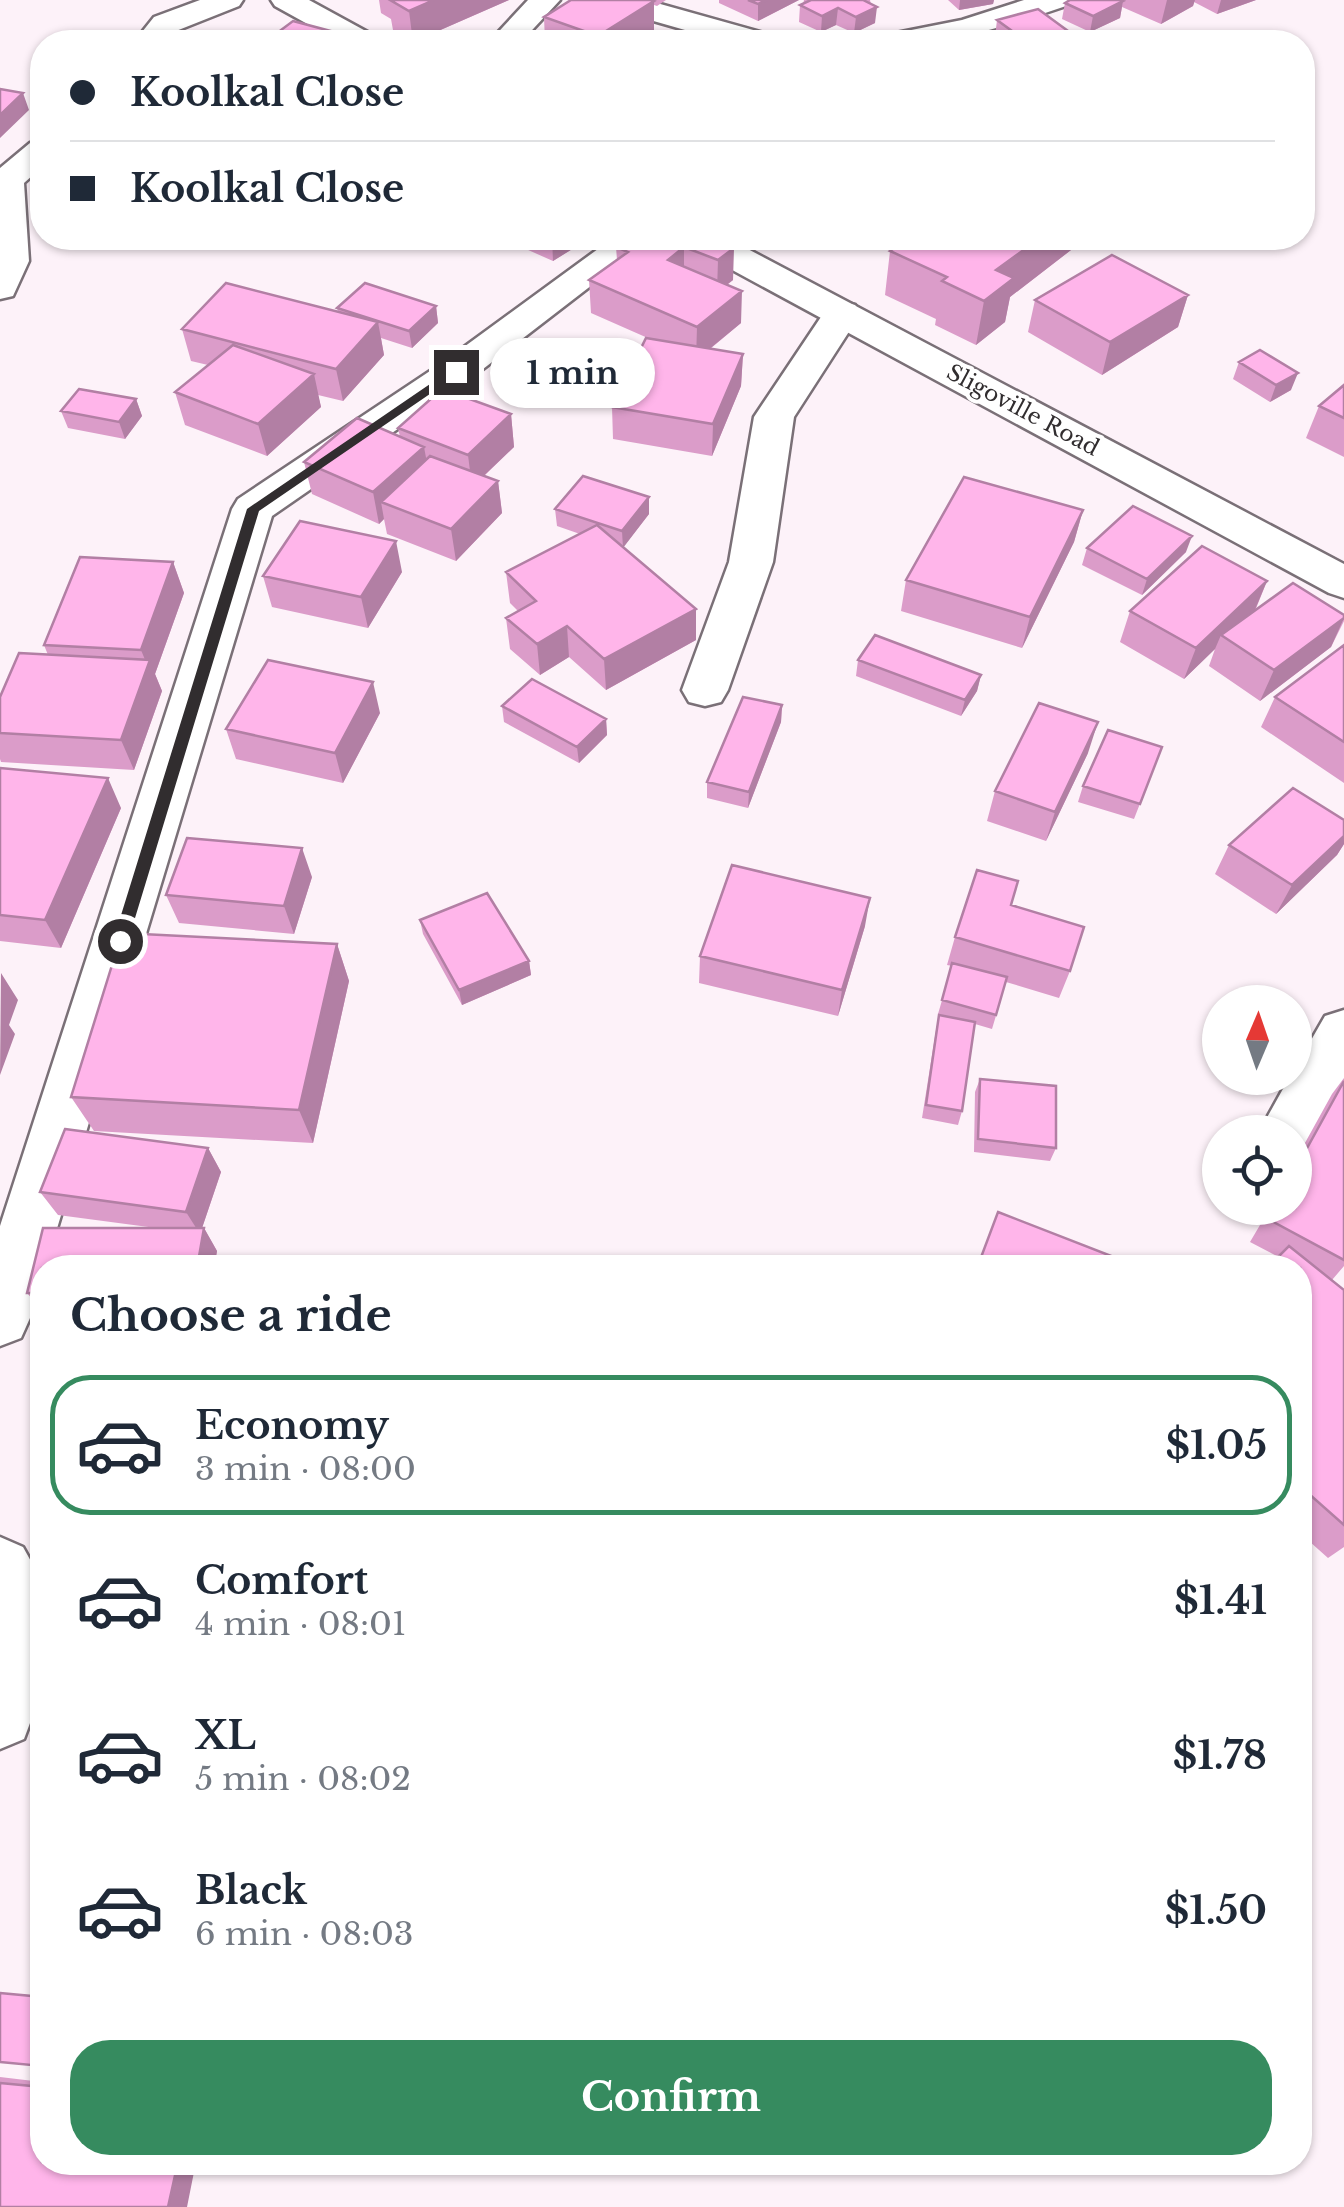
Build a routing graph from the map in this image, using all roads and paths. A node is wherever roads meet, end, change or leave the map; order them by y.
1 (228, 0) edge
2 (286, 0) edge
3 (545, 0) edge
4 (612, 0) edge
5 (1054, 0) edge
6 (160, 30) edge
7 (340, 30) edge
8 (516, 30) edge
9 (718, 30) edge
10 (958, 30) edge
11 (30, 160) edge
12 (620, 250) edge
13 (724, 250) edge
14 (0, 288) edge
15 (842, 313) junction
16 (1344, 583) edge
17 (705, 690) dead end
18 (1344, 1032) edge
19 (1297, 1115) edge
20 (0, 1318) edge
21 (0, 1570) edge
22 (30, 1624) edge
23 (30, 1629) edge
24 (0, 1715) edge

1 - 6 street
2 - 7 street
3 - 8 street
4 - 9 street
5 - 10 street
11 - 14 street
12 - 20 street
13 - 15 street, Sligoville Road
15 - 16 street, Sligoville Road
15 - 17 street
18 - 19 street
21 - 22 street
23 - 24 street

